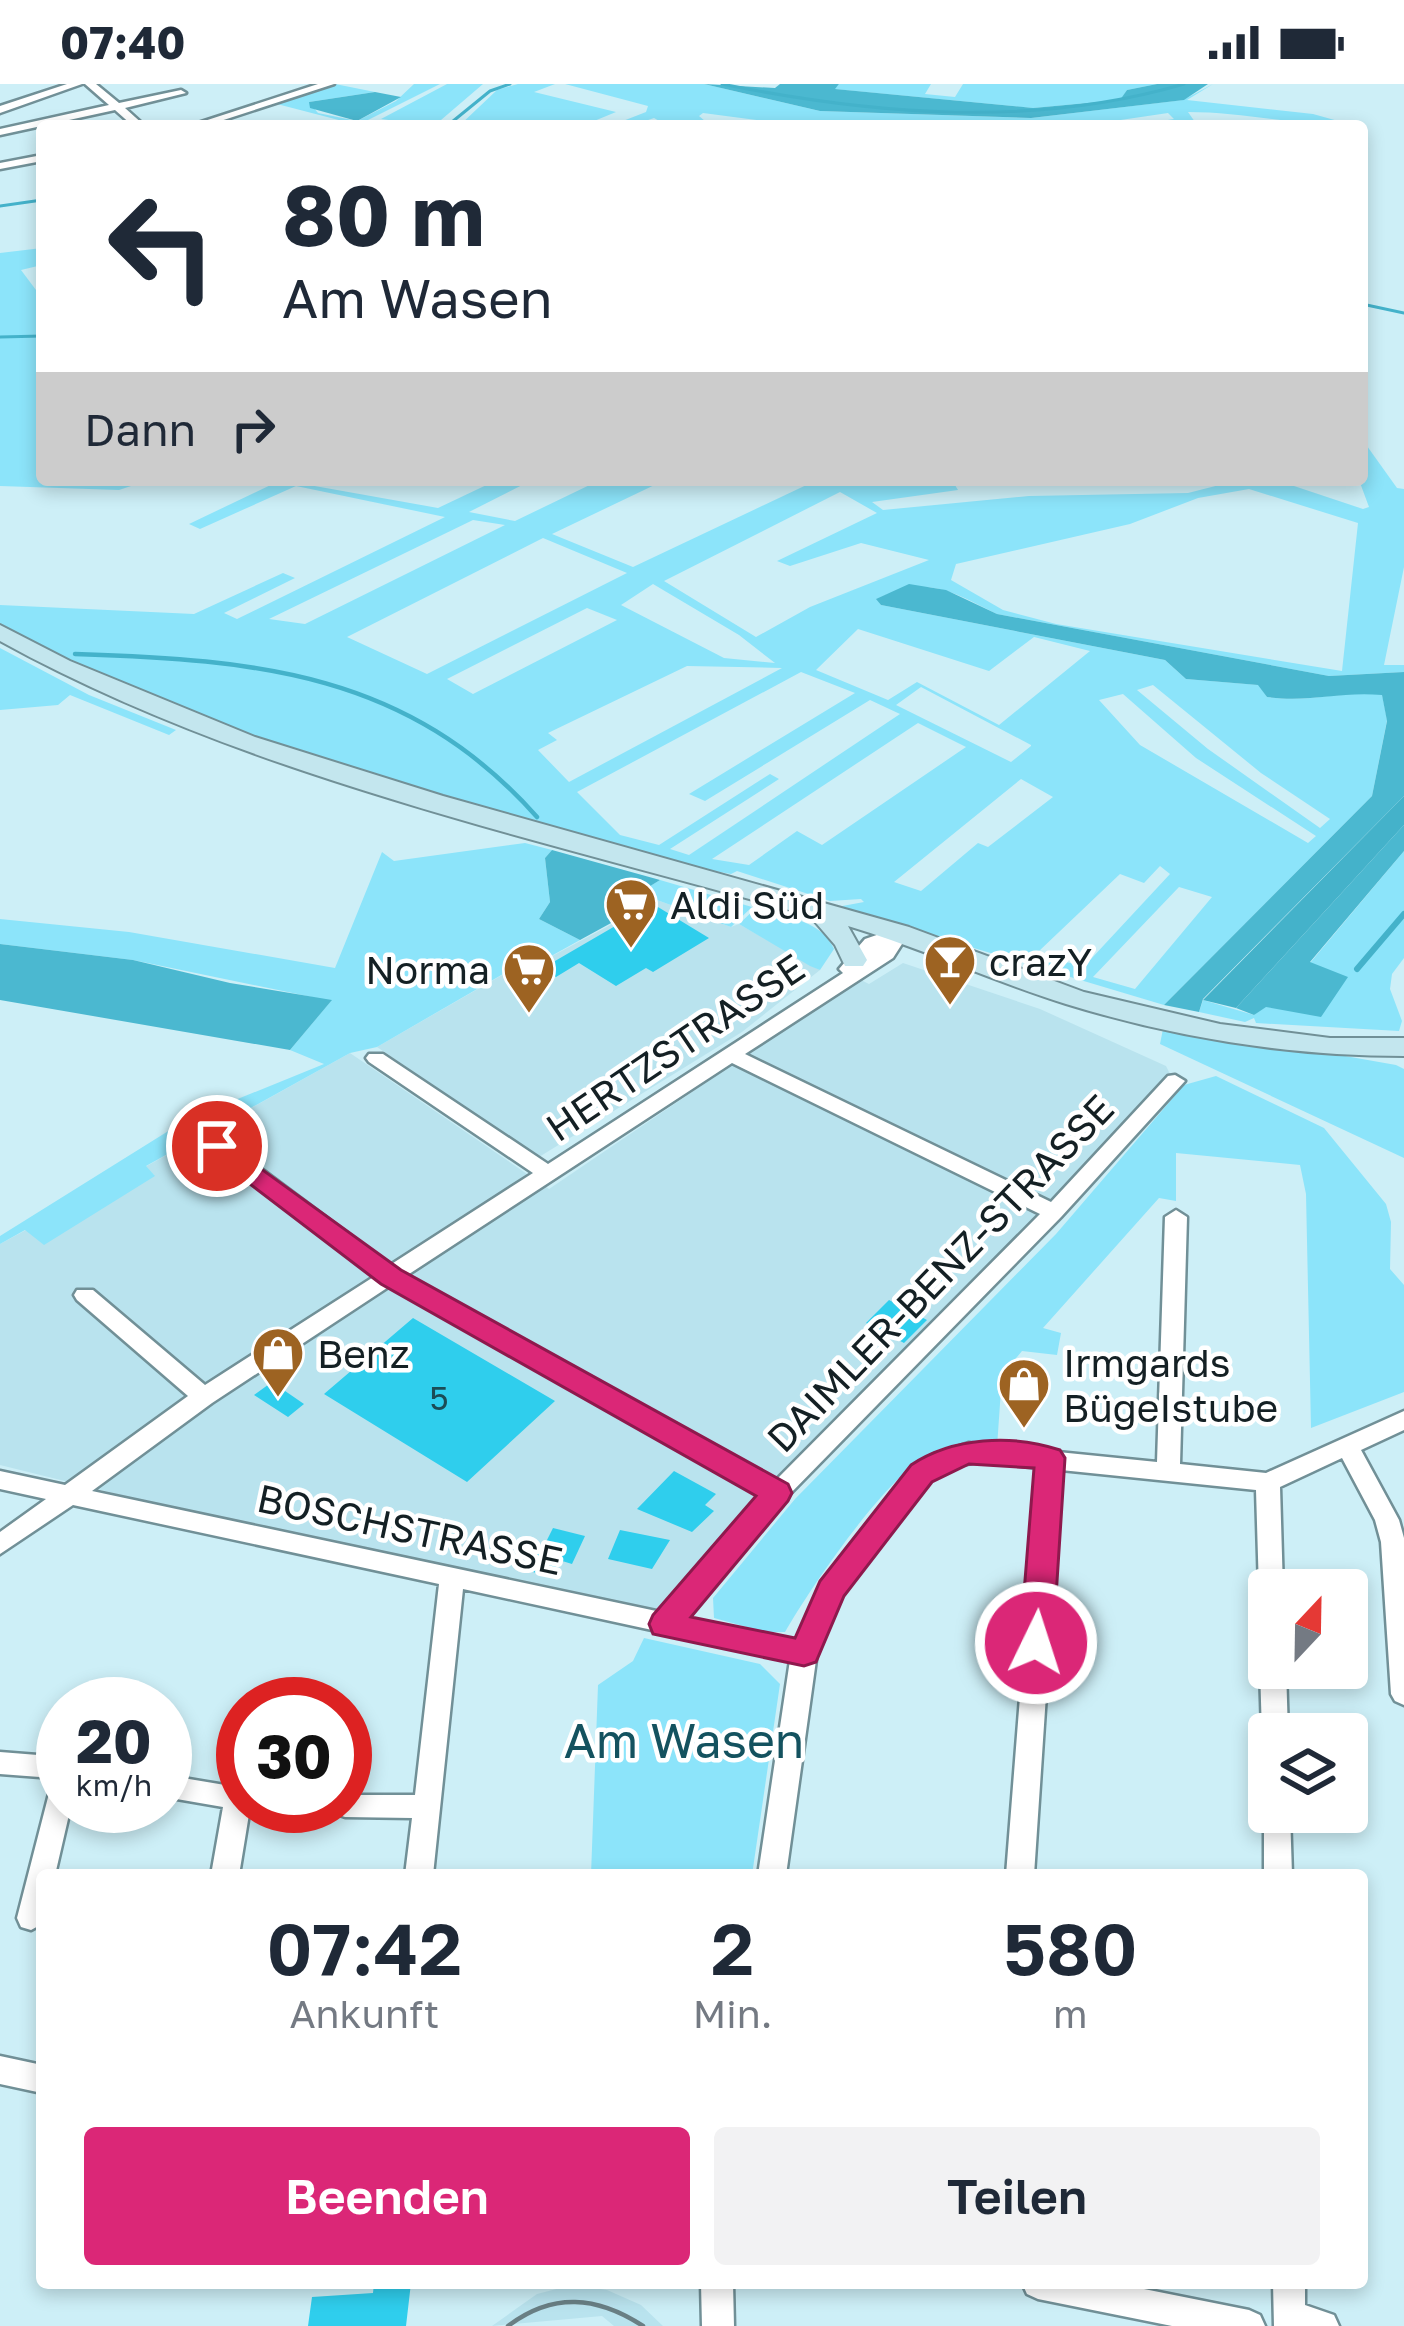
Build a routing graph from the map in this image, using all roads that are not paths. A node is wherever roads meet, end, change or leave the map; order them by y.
1 (77, 84) edge
2 (90, 84) edge
3 (329, 84) edge
4 (181, 92) dead end
5 (113, 104) junction
6 (0, 110) edge
7 (64, 120) edge
8 (133, 120) edge
9 (213, 120) edge
10 (36, 126) edge
11 (0, 132) edge
12 (36, 159) edge
13 (0, 166) edge
14 (0, 632) edge
15 (819, 910) junction
16 (901, 933) junction
17 (847, 970) junction
18 (1037, 980) junction
19 (1404, 1042) edge
20 (1333, 1047) junction
21 (733, 1056) junction
22 (376, 1058) dead end
23 (1404, 1064) edge
24 (1174, 1081) dead end
25 (217, 1146) dead end
26 (549, 1174) junction
27 (1054, 1212) junction
28 (1176, 1217) dead end
29 (391, 1277) junction
30 (85, 1295) dead end
31 (204, 1397) junction
32 (1404, 1420) edge
33 (1347, 1446) junction
34 (1050, 1458) junction
35 (1168, 1472) junction
36 (0, 1480) edge
37 (1268, 1482) junction
38 (777, 1493) junction
39 (66, 1495) junction
40 (0, 1544) edge
41 (1270, 1569) edge
42 (452, 1577) junction
43 (665, 1624) junction
44 (804, 1653) junction
45 (1404, 1694) edge
46 (0, 1762) edge
47 (36, 1765) edge
48 (372, 1806) edge
49 (428, 1807) junction
50 (51, 1833) edge
51 (234, 1833) edge
52 (1277, 1833) edge
53 (43, 1869) edge
54 (227, 1869) edge
55 (420, 1869) edge
56 (773, 1869) edge
57 (1020, 1869) edge
58 (1278, 1869) edge
59 (36, 1897) edge
60 (31, 1918) dead end
61 (0, 2070) edge
62 (36, 2077) edge
63 (717, 2289) edge
64 (1068, 2289) edge
65 (1289, 2308) edge
66 (718, 2326) edge
67 (1250, 2326) edge
68 (1323, 2326) edge

1 - 6 street
2 - 5 street
3 - 9 street
4 - 5 street
5 - 7 street
5 - 8 street
10 - 11 street
12 - 13 street
14 - 15 main road
15 - 16 main road
15 - 17 main road
16 - 17 street, HERTZSTRASSE
16 - 18 main road
17 - 21 street, HERTZSTRASSE
18 - 19 main road
18 - 20 main road
19 - 20 main road
20 - 23 main road
21 - 26 street, HERTZSTRASSE
21 - 27 street
22 - 26 street, HERTZSTRASSE
24 - 27 street, DAIMLER-BENZ-STRASSE
25 - 29 street
26 - 29 street, HERTZSTRASSE
27 - 38 street, DAIMLER-BENZ-STRASSE
28 - 35 street
29 - 31 street, HERTZSTRASSE
29 - 38 street
30 - 31 street
31 - 39 street, HERTZSTRASSE
32 - 33 street
33 - 37 street
33 - 45 street
34 - 35 street
34 - 44 street
34 - 57 street
35 - 37 street
36 - 39 street, BOSCHSTRASSE
37 - 41 street
38 - 43 street, DAIMLER-BENZ-STRASSE
39 - 40 street, HERTZSTRASSE
39 - 42 street, BOSCHSTRASSE
42 - 43 street, BOSCHSTRASSE
42 - 49 street
43 - 44 street, BOSCHSTRASSE
44 - 56 street
46 - 47 street
48 - 49 street
49 - 55 street
50 - 53 street
51 - 54 street
52 - 58 street
59 - 60 street
61 - 62 street
63 - 66 street
64 - 67 street
65 - 68 street

